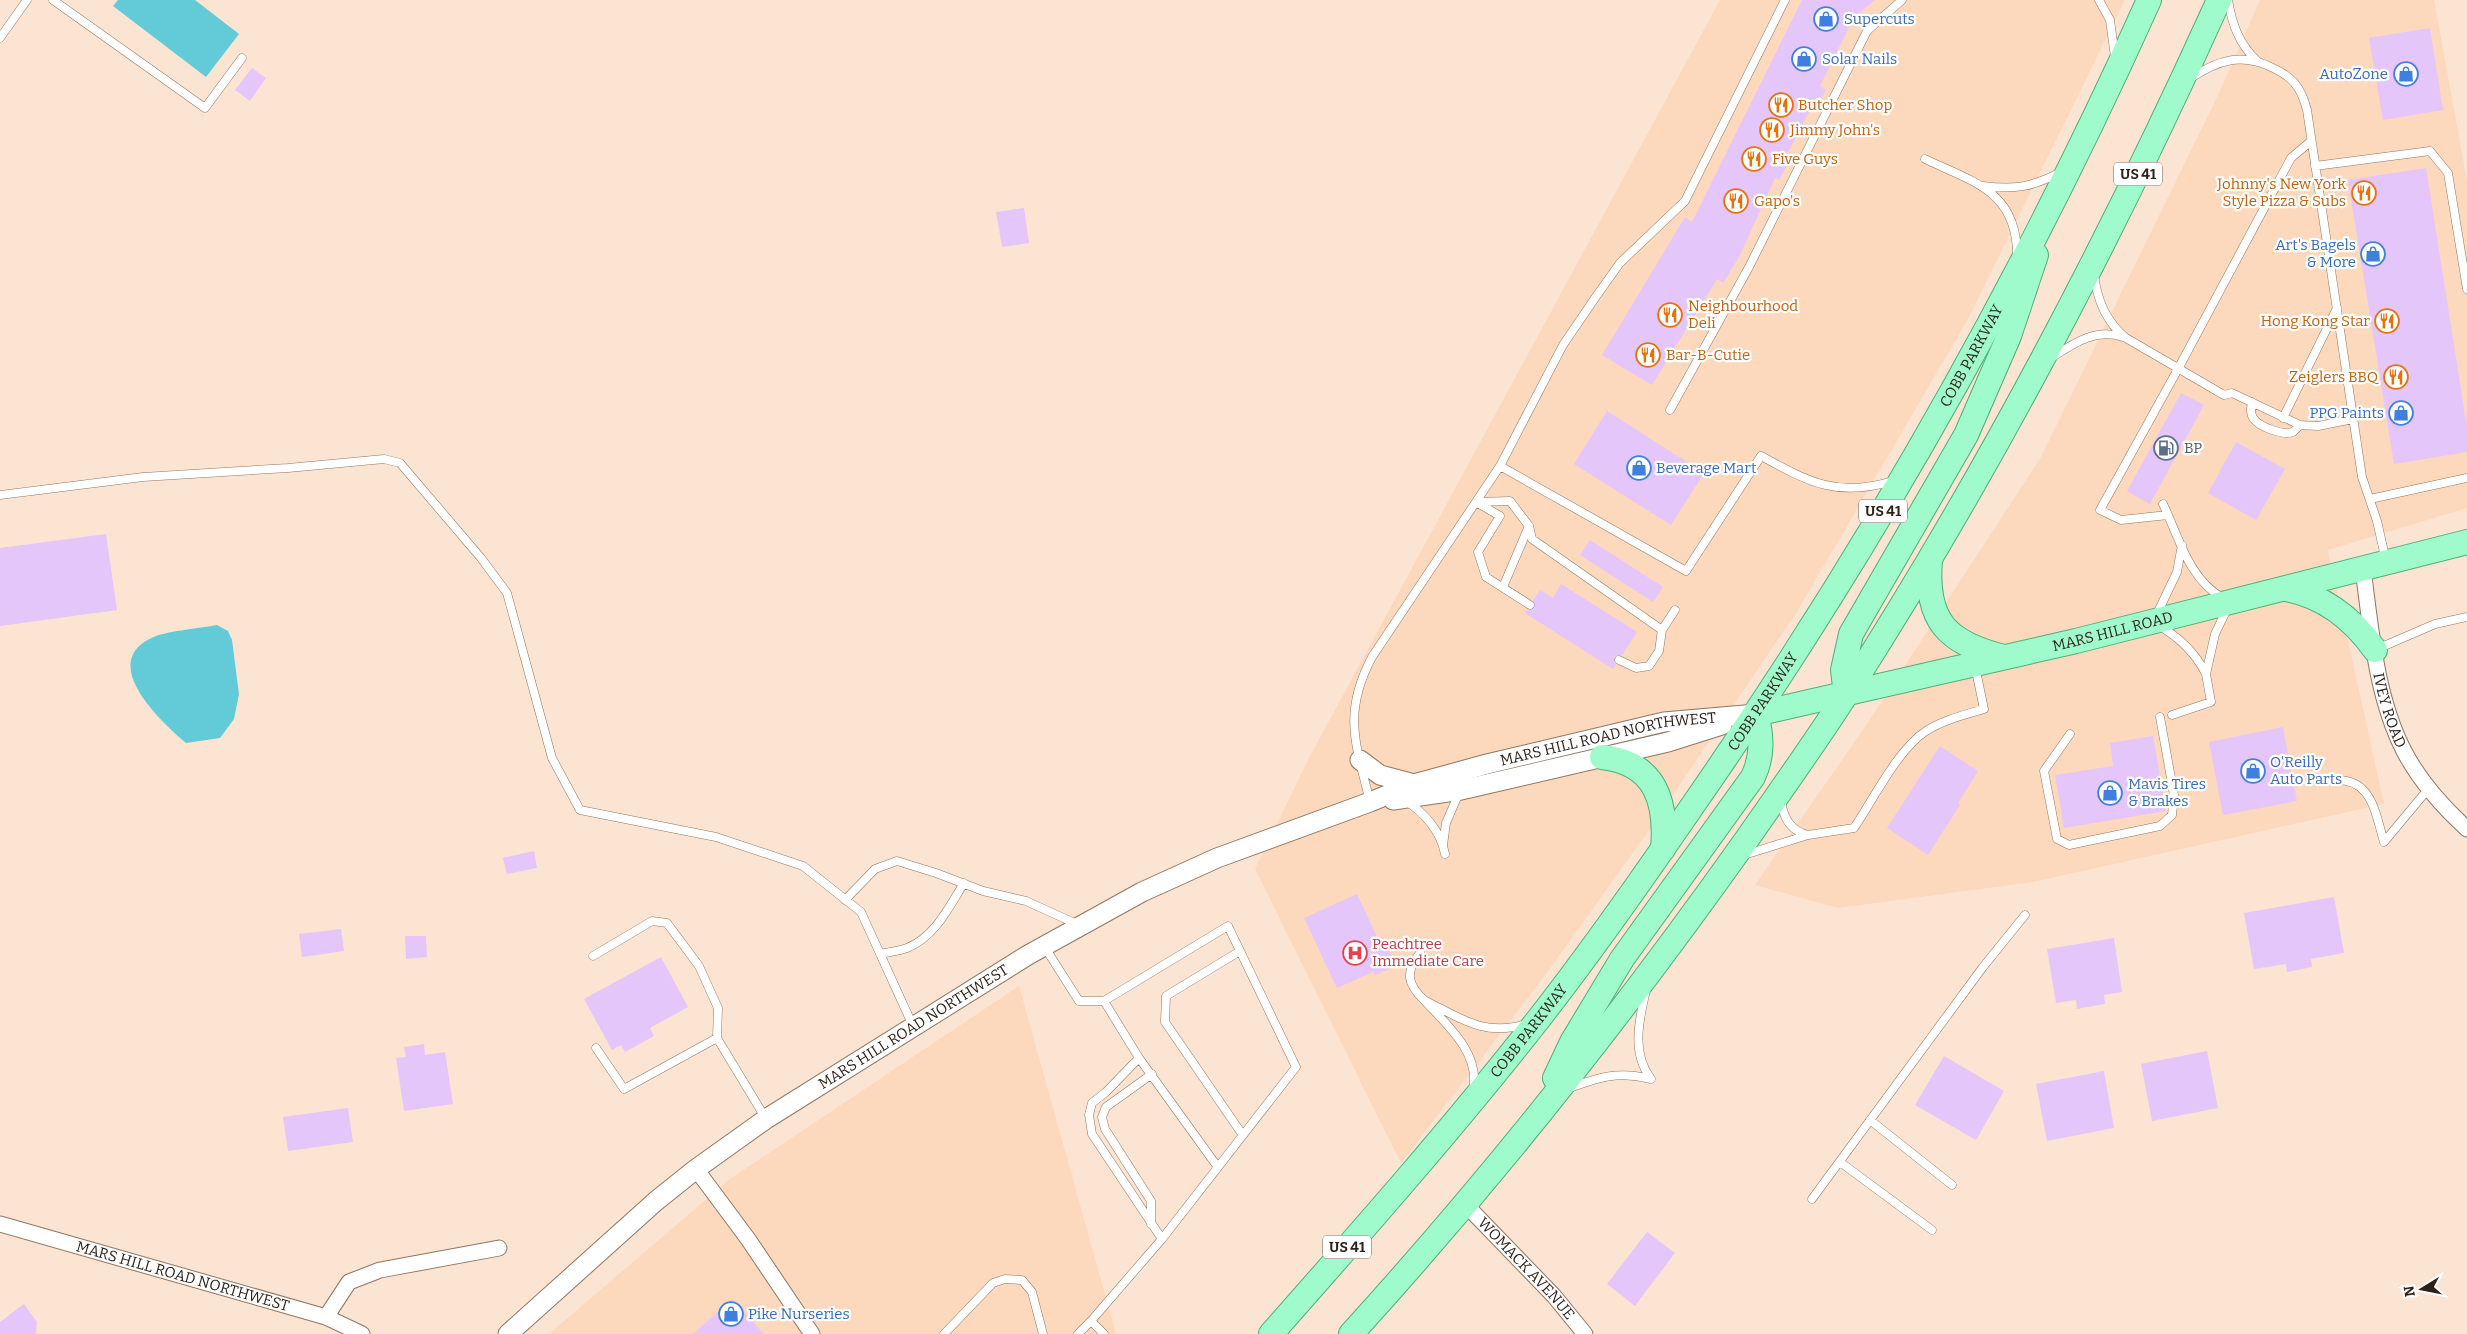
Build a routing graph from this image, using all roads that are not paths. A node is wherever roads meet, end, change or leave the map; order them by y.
1 (27, 0) edge
2 (53, 0) edge
3 (1785, 0) edge
4 (1902, 0) edge
5 (2099, 0) edge
6 (2149, 0) edge
7 (2219, 0) edge
8 (2228, 0) edge
9 (0, 38) edge
10 (242, 58) dead end
11 (2257, 61) junction
12 (2116, 75) junction
13 (2180, 86) junction
14 (2312, 141) junction
15 (1924, 159) dead end
16 (2071, 165) junction
17 (2315, 166) junction
18 (1983, 186) junction
19 (2050, 205) junction
20 (2094, 260) junction
21 (2018, 267) junction
22 (2467, 289) edge
23 (2337, 308) junction
24 (2126, 338) junction
25 (2039, 366) junction
26 (2178, 368) junction
27 (2252, 402) junction
28 (1670, 410) dead end
29 (2283, 418) junction
30 (2354, 420) junction
31 (2300, 425) junction
32 (1500, 466) junction
33 (1904, 476) junction
34 (2467, 478) edge
35 (0, 496) edge
36 (2370, 499) junction
37 (1476, 502) junction
38 (2163, 504) dead end
39 (2168, 515) junction
40 (1529, 526) junction
41 (2467, 542) edge
42 (2182, 546) junction
43 (1931, 556) junction
44 (2387, 562) junction
45 (2363, 569) junction
46 (1503, 587) junction
47 (2286, 589) junction
48 (2231, 602) junction
49 (1530, 605) dead end
50 (1675, 610) dead end
51 (2467, 617) edge
52 (2153, 622) junction
53 (1662, 630) junction
54 (2375, 650) junction
55 (2006, 658) junction
56 (1619, 660) dead end
57 (1975, 665) junction
58 (2206, 674) junction
59 (1846, 695) junction
60 (1756, 714) junction
61 (2172, 715) dead end
62 (2160, 717) dead end
63 (2070, 734) dead end
64 (1602, 758) junction
65 (1360, 760) junction
66 (2326, 782) dead end
67 (1414, 784) junction
68 (2429, 788) junction
69 (1782, 789) junction
70 (1461, 790) junction
71 (1402, 799) junction
72 (1370, 802) junction
73 (2467, 828) edge
74 (1808, 835) junction
75 (1444, 845) junction
76 (1663, 849) junction
77 (1445, 854) dead end
78 (1729, 864) junction
79 (964, 883) junction
80 (845, 900) junction
81 (2025, 914) dead end
82 (1078, 925) junction
83 (1044, 945) junction
84 (1240, 951) junction
85 (1420, 953) dead end
86 (880, 954) junction
87 (593, 956) dead end
88 (1650, 972) junction
89 (1424, 1000) junction
90 (1104, 1001) junction
91 (1539, 1018) junction
92 (913, 1026) junction
93 (717, 1038) junction
94 (596, 1048) dead end
95 (1139, 1058) junction
96 (1152, 1074) junction
97 (1547, 1103) junction
98 (1470, 1105) junction
99 (766, 1119) junction
100 (1870, 1120) junction
101 (1242, 1134) junction
102 (1840, 1162) junction
103 (1217, 1166) junction
104 (696, 1169) junction
105 (1952, 1185) dead end
106 (1812, 1199) dead end
107 (1465, 1204) junction
108 (0, 1224) edge
109 (1151, 1225) junction
110 (1932, 1230) dead end
111 (1162, 1239) junction
112 (499, 1248) dead end
113 (326, 1317) junction
114 (1091, 1321) junction
115 (362, 1334) edge
116 (508, 1334) edge
117 (812, 1334) edge
118 (944, 1334) edge
119 (1043, 1334) edge
120 (1078, 1334) edge
121 (1104, 1334) edge
122 (1271, 1334) edge
123 (1351, 1334) edge
124 (1585, 1334) edge

1 - 9 lane
2 - 10 lane
3 - 32 lane
4 - 28 lane
5 - 12 lane
6 - 12 main road, COBB PARKWAY / US 41
7 - 13 main road, US 41
8 - 11 lane
11 - 13 lane
11 - 14 lane
12 - 16 main road, COBB PARKWAY / US 41
13 - 20 main road, US 41
14 - 17 lane
14 - 26 lane
15 - 18 lane
16 - 18 lane
16 - 19 main road, COBB PARKWAY / US 41
17 - 22 lane
17 - 23 lane
18 - 21 lane
19 - 21 main road, COBB PARKWAY / US 41
19 - 59 main road
20 - 24 lane
20 - 25 main road, US 41
21 - 33 main road, COBB PARKWAY / US 41
23 - 29 lane
23 - 30 lane
24 - 25 lane
24 - 26 lane
25 - 43 main road, US 41
26 - 27 lane
26 - 39 lane
27 - 29 lane
27 - 31 lane
29 - 31 lane
30 - 31 lane
30 - 36 lane
32 - 33 lane
32 - 37 lane
33 - 60 main road, COBB PARKWAY / US 41
34 - 36 lane
35 - 80 lane
36 - 44 lane
37 - 40 lane
37 - 46 lane
37 - 65 lane
38 - 39 lane
39 - 42 lane
40 - 46 lane
40 - 53 lane
41 - 44 main road, MARS HILL ROAD
42 - 48 lane
42 - 52 lane
43 - 55 main road
43 - 59 main road, US 41
44 - 45 main road, MARS HILL ROAD
45 - 47 main road, MARS HILL ROAD
45 - 54 street, IVEY ROAD
46 - 49 lane
47 - 48 main road, MARS HILL ROAD
47 - 54 main road
48 - 52 main road, MARS HILL ROAD
48 - 58 lane
50 - 53 lane
51 - 54 lane
52 - 55 main road, MARS HILL ROAD
52 - 58 lane
53 - 56 lane
54 - 68 street, IVEY ROAD
55 - 57 main road, MARS HILL ROAD
57 - 59 main road, MARS HILL ROAD
57 - 74 lane
58 - 61 lane
59 - 60 main road, MARS HILL ROAD
59 - 69 main road, US 41
60 - 64 street, MARS HILL ROAD NORTHWEST
60 - 67 street, MARS HILL ROAD NORTHWEST
60 - 76 main road, COBB PARKWAY / US 41
60 - 97 main road
62 - 63 lane
64 - 70 street, MARS HILL ROAD NORTHWEST
64 - 76 main road
65 - 67 street
65 - 72 lane
66 - 68 lane
67 - 72 street, MARS HILL ROAD NORTHWEST
68 - 73 street, IVEY ROAD
69 - 74 lane
69 - 78 main road, US 41
70 - 71 street, MARS HILL ROAD NORTHWEST
70 - 75 lane
71 - 72 street, MARS HILL ROAD NORTHWEST
71 - 75 lane
72 - 82 street, MARS HILL ROAD NORTHWEST
74 - 78 lane
75 - 77 lane
76 - 91 main road, COBB PARKWAY / US 41
78 - 88 main road, US 41
79 - 80 lane
79 - 82 lane
79 - 86 lane
80 - 86 lane
81 - 100 lane
82 - 83 street, MARS HILL ROAD NORTHWEST
83 - 90 lane
83 - 92 street, MARS HILL ROAD NORTHWEST
84 - 90 lane
84 - 101 lane
84 - 101 lane
85 - 89 lane
86 - 92 lane
87 - 93 lane
88 - 97 main road, US 41
88 - 97 lane
89 - 91 lane
89 - 98 lane
90 - 95 lane
91 - 98 main road, COBB PARKWAY / US 41
92 - 99 street, MARS HILL ROAD NORTHWEST
93 - 94 lane
93 - 99 lane
95 - 96 lane
95 - 109 lane
96 - 103 lane
96 - 109 lane
97 - 107 main road, US 41
98 - 122 main road, COBB PARKWAY / US 41
99 - 104 street, MARS HILL ROAD NORTHWEST
100 - 102 lane
100 - 105 lane
101 - 103 lane
102 - 106 lane
102 - 110 lane
103 - 111 lane
104 - 116 street, MARS HILL ROAD NORTHWEST
104 - 117 street
107 - 123 main road, US 41
107 - 124 street, WOMACK AVENUE
108 - 113 street, MARS HILL ROAD NORTHWEST
109 - 111 lane
111 - 114 lane
112 - 113 street
113 - 115 street, MARS HILL ROAD NORTHWEST
114 - 120 lane
114 - 121 lane
118 - 119 lane

